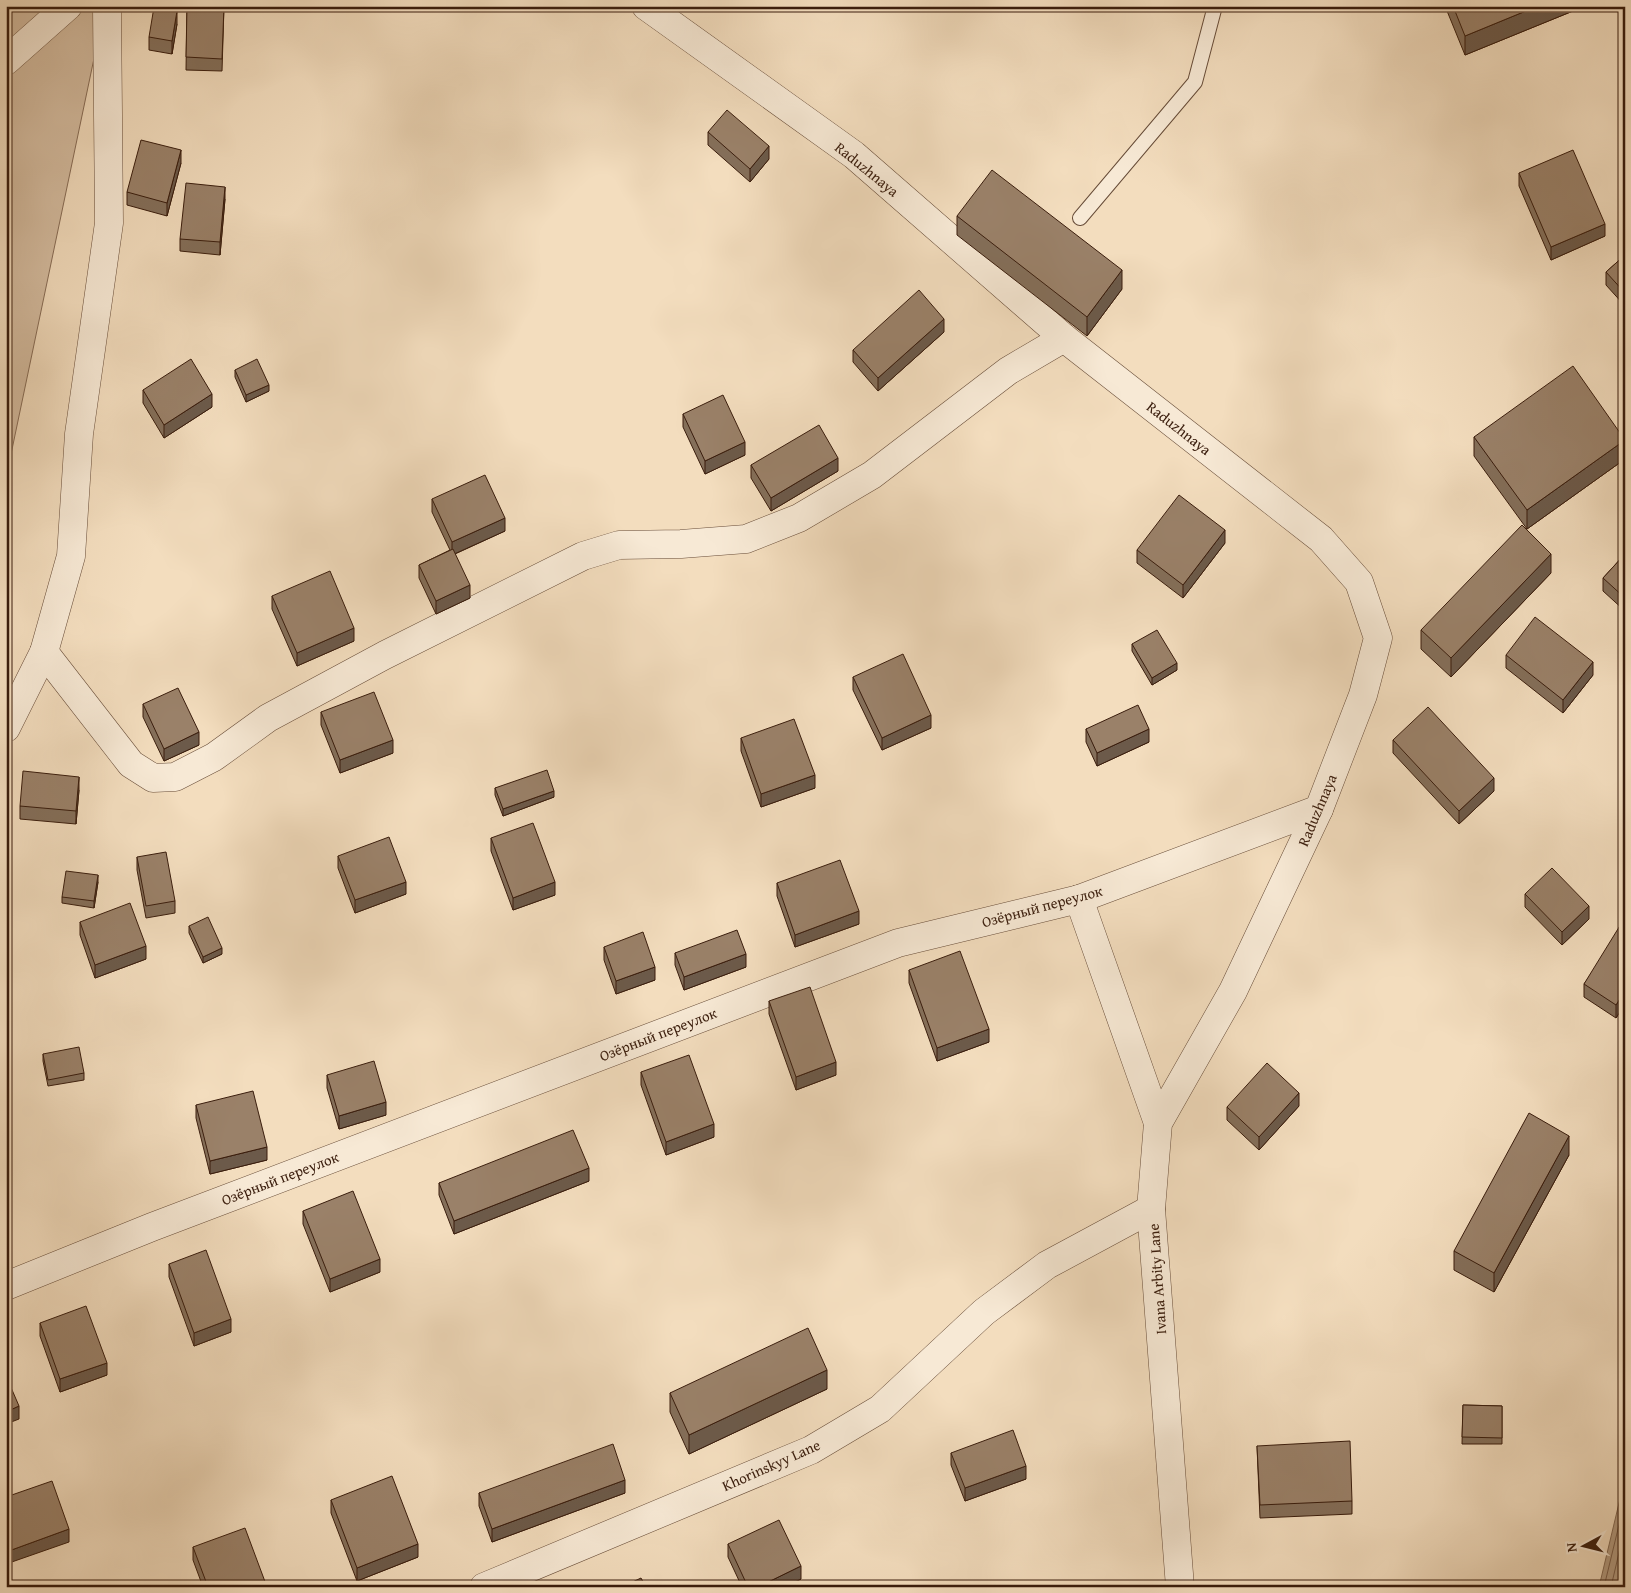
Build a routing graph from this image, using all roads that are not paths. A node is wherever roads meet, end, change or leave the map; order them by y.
1 (68, 6) edge
2 (106, 6) edge
3 (646, 6) edge
4 (1215, 6) edge
5 (6, 61) edge
6 (1080, 218) dead end
7 (1064, 338) junction
8 (44, 652) junction
9 (6, 728) edge
10 (1319, 809) junction
11 (1079, 899) junction
12 (1233, 991) joint
13 (1158, 1123) junction
14 (1151, 1209) junction
15 (6, 1286) edge
16 (484, 1587) edge
17 (1180, 1587) edge

1 - 5 street
2 - 8 street
3 - 7 street, Raduzhnaya
4 - 6 lane
7 - 8 street
7 - 10 street, Raduzhnaya
8 - 9 street
10 - 11 street, Озёрный переулок
10 - 12 street, Raduzhnaya
11 - 13 street
11 - 15 street, Озёрный переулок
12 - 13 street, Ivana Arbity Lane
13 - 14 street, Ivana Arbity Lane
14 - 16 street, Khorinskyy Lane
14 - 17 street, Ivana Arbity Lane

